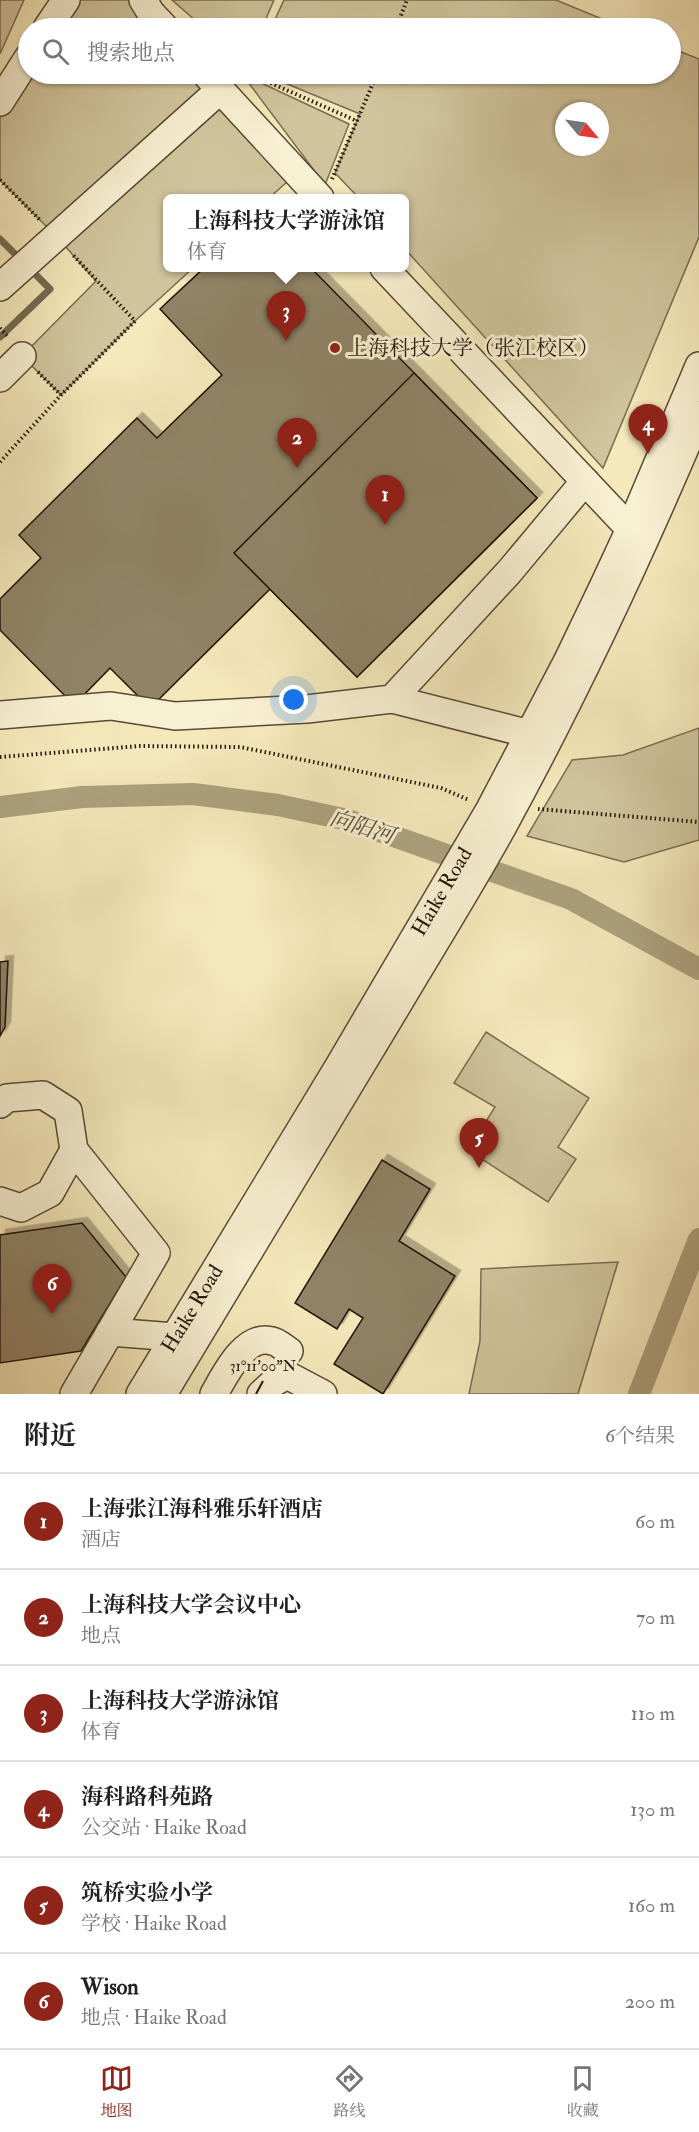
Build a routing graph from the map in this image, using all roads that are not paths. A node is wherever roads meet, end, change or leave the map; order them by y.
1 (66, 0) edge
2 (143, 0) edge
3 (54, 18) edge
4 (156, 18) edge
5 (18, 74) edge
6 (211, 84) edge
7 (217, 84) edge
8 (0, 102) edge
9 (325, 190) edge
10 (389, 272) edge
11 (5, 282) edge
12 (22, 356) dead end
13 (699, 366) edge
14 (0, 378) edge
15 (699, 416) edge
16 (585, 482) junction
17 (630, 529) junction
18 (392, 699) junction
19 (0, 715) edge
20 (530, 734) junction
21 (497, 816) junction
22 (429, 932) junction
23 (0, 1104) edge
24 (74, 1150) junction
25 (0, 1201) edge
26 (110, 1332) junction
27 (175, 1337) junction
28 (289, 1351) dead end
29 (74, 1394) edge
30 (140, 1394) edge
31 (163, 1394) edge
32 (214, 1394) edge
33 (261, 1394) edge
34 (323, 1394) edge

1 - 3 street
2 - 4 street
5 - 8 street
6 - 11 street
7 - 9 street
10 - 16 street
12 - 14 street
13 - 17 street, Haike Road
15 - 21 street, Haike Road
16 - 17 street
16 - 18 street
17 - 20 street, Haike Road
18 - 19 street
18 - 20 street
20 - 21 street, Haike Road
21 - 22 street, Haike Road
22 - 27 street, Haike Road
22 - 31 street, Haike Road
23 - 24 street
24 - 25 street
24 - 26 street
26 - 27 street
26 - 29 street
27 - 30 street, Haike Road
28 - 32 street
33 - 34 street

